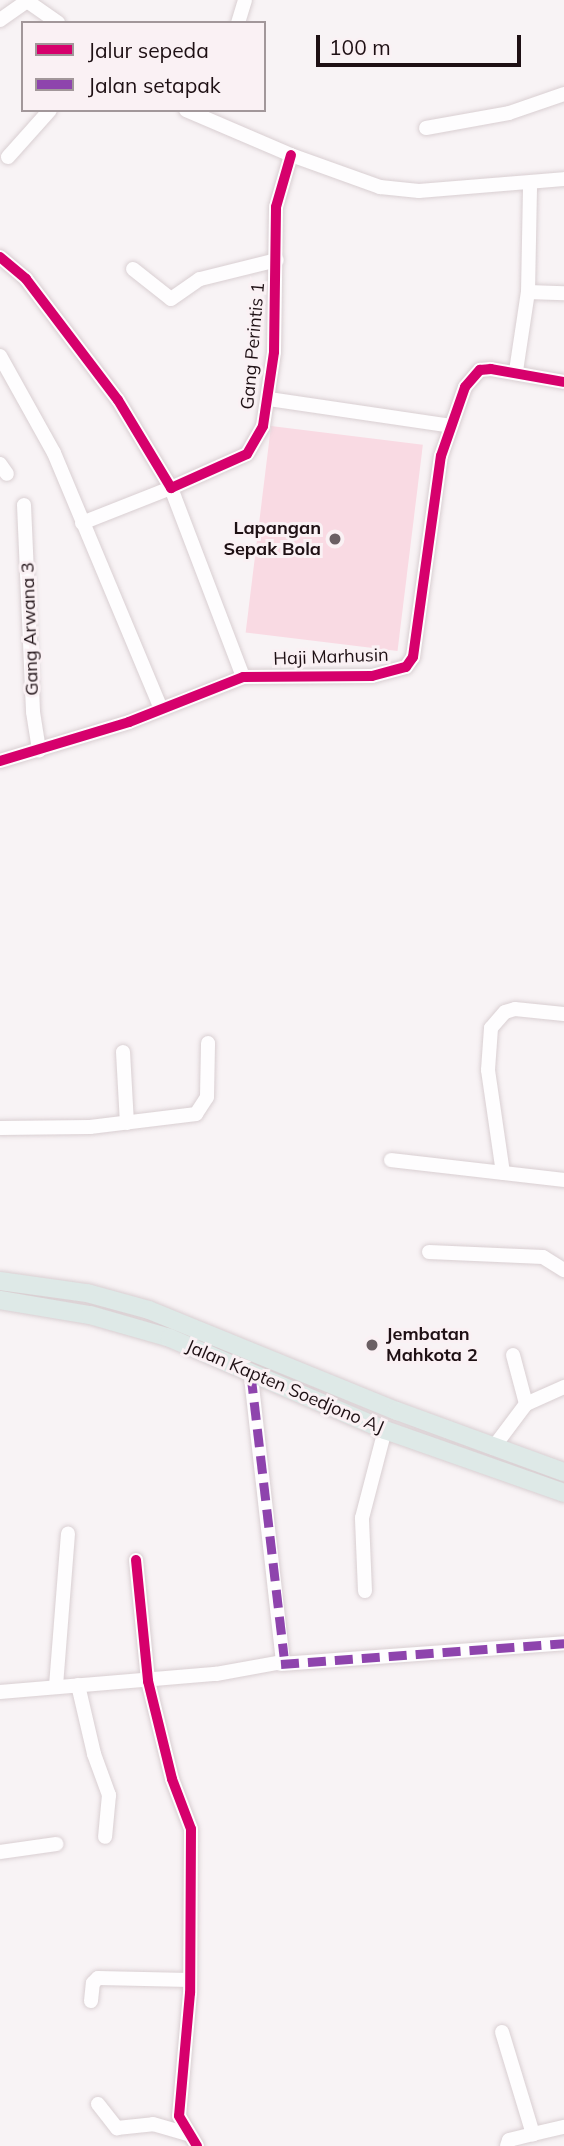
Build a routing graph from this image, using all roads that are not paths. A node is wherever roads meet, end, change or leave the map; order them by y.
1 (245, 0) edge
2 (0, 20) edge
3 (55, 21) edge
4 (239, 21) edge
5 (564, 94) edge
6 (48, 112) edge
7 (210, 115) edge
8 (426, 128) dead end
9 (290, 155) junction
10 (8, 157) dead end
11 (564, 179) edge
12 (530, 183) junction
13 (0, 257) edge
14 (277, 260) junction
15 (133, 269) dead end
16 (528, 292) junction
17 (564, 293) edge
18 (0, 356) edge
19 (516, 372) junction
20 (564, 382) edge
21 (269, 399) junction
22 (451, 426) junction
23 (171, 488) junction
24 (24, 505) dead end
25 (82, 523) junction
26 (243, 677) junction
27 (161, 709) junction
28 (39, 751) junction
29 (0, 761) edge
30 (564, 1014) edge
31 (208, 1043) dead end
32 (123, 1052) dead end
33 (127, 1123) junction
34 (0, 1128) edge
35 (391, 1160) dead end
36 (503, 1173) junction
37 (564, 1180) edge
38 (429, 1252) dead end
39 (564, 1270) edge
40 (0, 1280) edge
41 (0, 1300) edge
42 (513, 1355) dead end
43 (251, 1375) junction
44 (564, 1387) edge
45 (526, 1404) junction
46 (385, 1430) junction
47 (493, 1448) junction
48 (564, 1472) edge
49 (564, 1493) edge
50 (68, 1533) dead end
51 (136, 1560) dead end
52 (365, 1591) dead end
53 (564, 1643) edge
54 (281, 1664) junction
55 (148, 1681) junction
56 (78, 1685) junction
57 (56, 1686) junction
58 (0, 1692) edge
59 (105, 1837) dead end
60 (56, 1844) dead end
61 (0, 1852) edge
62 (190, 1980) junction
63 (91, 2001) dead end
64 (502, 2032) dead end
65 (98, 2104) dead end
66 (564, 2127) edge
67 (187, 2134) junction
68 (533, 2134) junction
69 (197, 2146) edge
70 (507, 2146) edge

1 - 4 street
2 - 3 street
5 - 8 street
6 - 10 street
7 - 9 street
9 - 12 street
9 - 14 street, Gang Perintis 1
11 - 12 street
12 - 16 street
13 - 23 street
14 - 15 street
14 - 21 street, Gang Perintis 1
16 - 17 street
16 - 19 street
18 - 25 street
19 - 20 street, Haji Marhusin
19 - 22 street, Haji Marhusin
21 - 22 street
21 - 23 street, Gang Perintis 1
22 - 26 street, Haji Marhusin
23 - 25 street, Gang Perintis 1
23 - 26 street
24 - 28 street, Gang Arwana 3
25 - 27 street
26 - 27 street, Haji Marhusin
27 - 28 street, Haji Marhusin
28 - 29 street, Haji Marhusin
30 - 36 street
31 - 33 street
32 - 33 street
33 - 34 street
35 - 36 street
36 - 37 street
38 - 39 street
40 - 47 main road, Jalan Kapten Soedjono AJ
41 - 43 main road, Jalan Kapten Soedjono AJ
42 - 45 street
43 - 46 main road, Jalan Kapten Soedjono AJ
43 - 54 street
44 - 45 street
45 - 47 street
46 - 49 main road, Jalan Kapten Soedjono AJ
46 - 52 street
47 - 48 main road, Jalan Kapten Soedjono AJ
50 - 57 street
51 - 55 street
53 - 54 street
54 - 55 street
55 - 56 street
55 - 62 street
56 - 57 street
56 - 59 street
57 - 58 street
60 - 61 street
62 - 63 street
62 - 67 street
64 - 68 street
65 - 67 street
66 - 68 street
67 - 69 street
68 - 70 street

